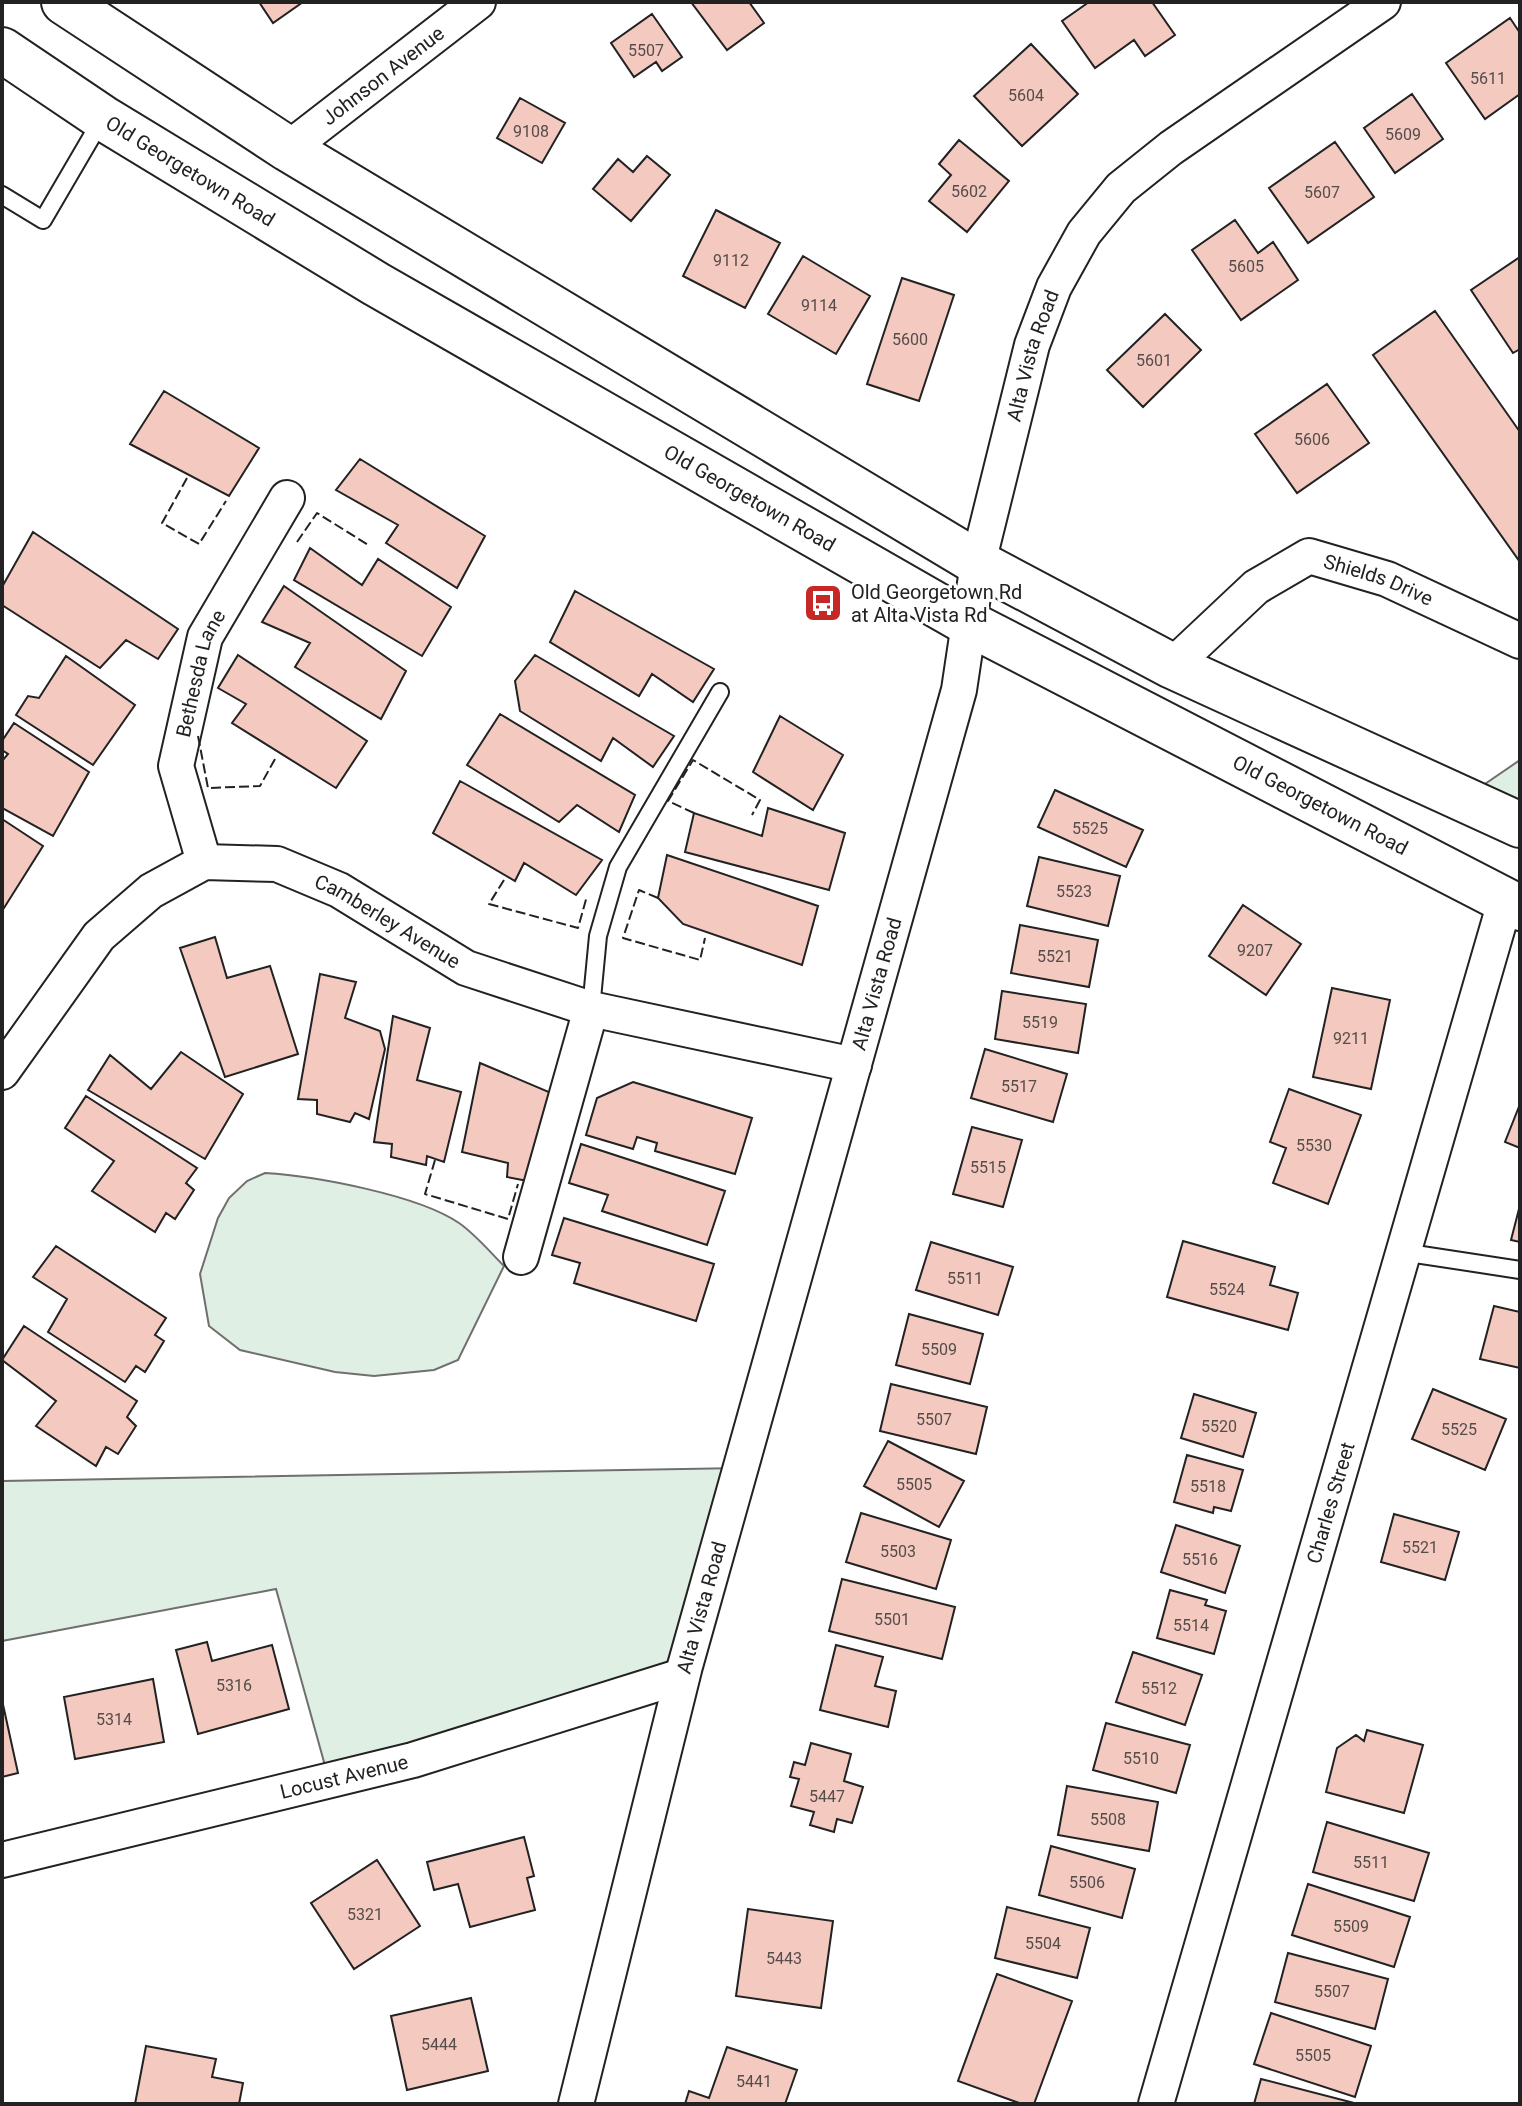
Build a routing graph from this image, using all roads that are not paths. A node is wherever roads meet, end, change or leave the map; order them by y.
1 (64, 2) edge
2 (478, 2) edge
3 (1383, 2) edge
4 (2, 50) edge
5 (103, 118) junction
6 (288, 149) junction
7 (2, 195) edge
8 (287, 498) dead end
9 (978, 563) junction
10 (968, 623) junction
11 (1520, 641) edge
12 (1172, 666) junction
13 (720, 692) dead end
14 (1520, 825) edge
15 (204, 862) junction
16 (1512, 905) edge
17 (591, 1009) junction
18 (854, 1065) junction
19 (2, 1072) edge
20 (1402, 1252) junction
21 (521, 1257) dead end
22 (1520, 1270) edge
23 (682, 1676) junction
24 (2, 1860) edge
25 (576, 2104) edge
26 (1156, 2104) edge

1 - 6 main road
2 - 6 street, Johnson Avenue
3 - 9 street, Alta Vista Road
4 - 5 main road, Old Georgetown Road
5 - 7 lane
5 - 10 main road, Old Georgetown Road
6 - 9 main road
8 - 15 street, Bethesda Lane
9 - 10 street, Alta Vista Road
9 - 12 main road
10 - 16 main road, Old Georgetown Road
10 - 18 street, Alta Vista Road
11 - 12 street, Shields Drive
12 - 14 main road
13 - 17 lane
15 - 17 street, Camberley Avenue
15 - 19 street
16 - 20 street, Charles Street
17 - 18 street, Camberley Avenue
17 - 21 street
18 - 23 street, Alta Vista Road
20 - 22 lane
20 - 26 street, Charles Street
23 - 24 street, Locust Avenue
23 - 25 street, Alta Vista Road

